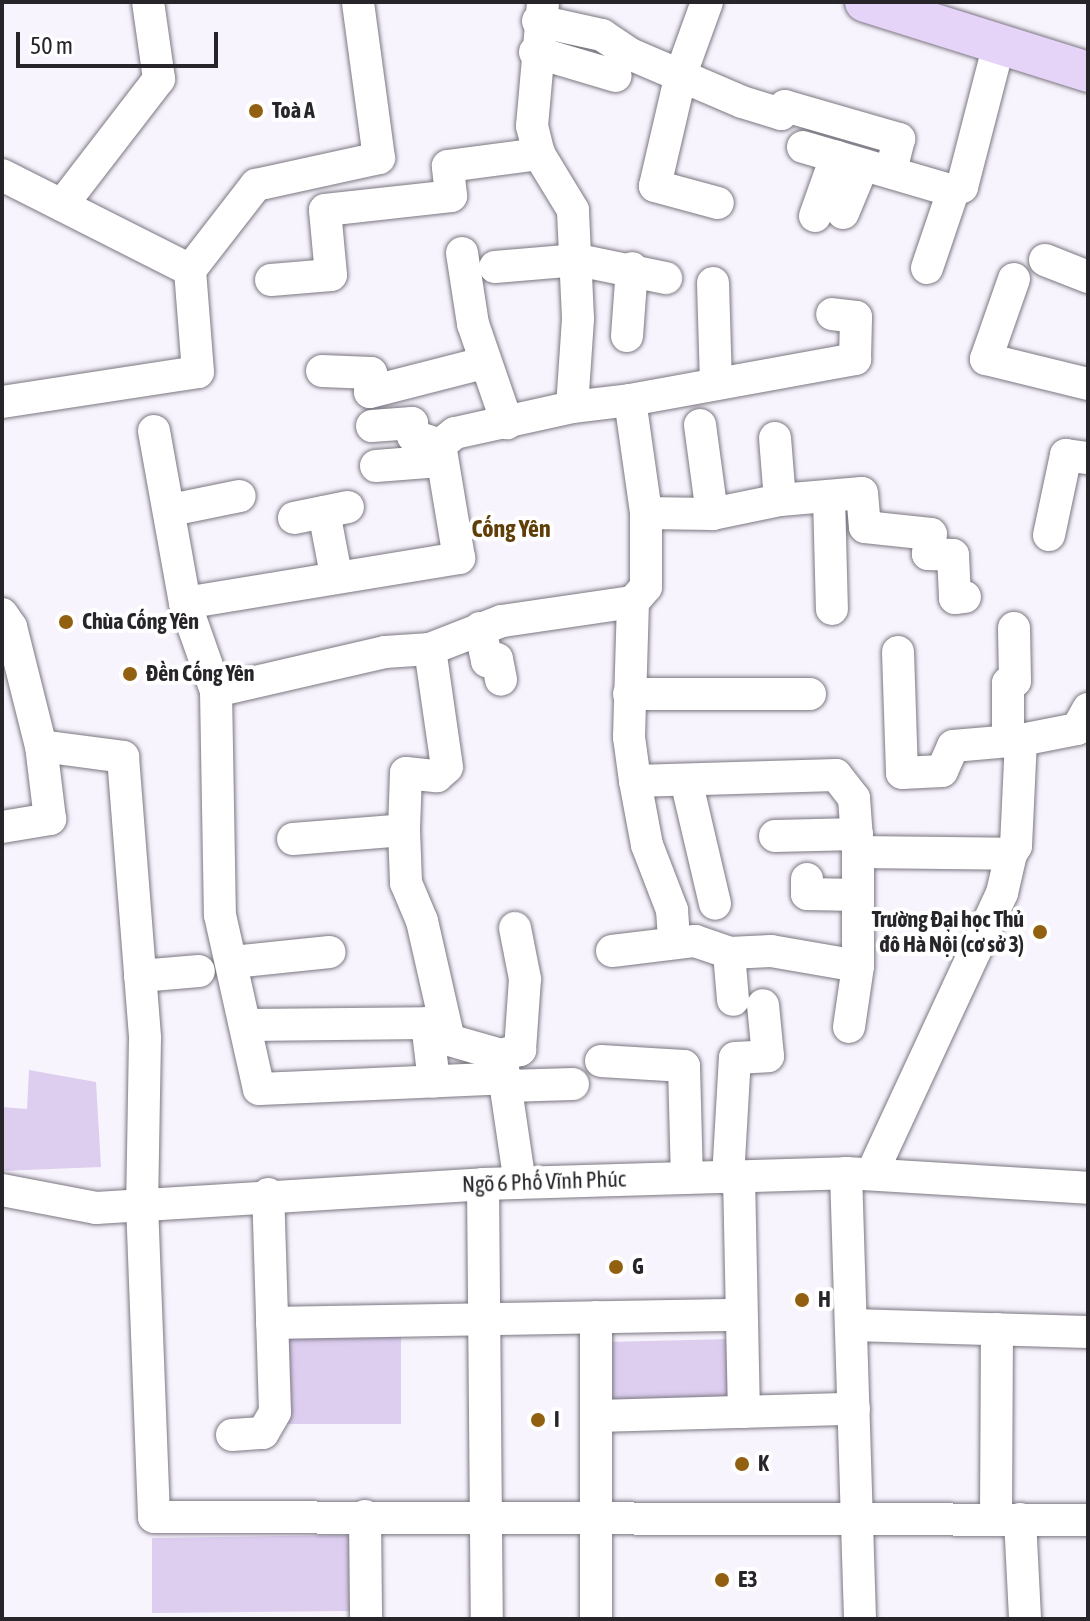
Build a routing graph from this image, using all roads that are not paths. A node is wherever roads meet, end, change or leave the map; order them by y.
1 (148, 2) edge
2 (358, 2) edge
3 (707, 2) edge
4 (865, 2) edge
5 (925, 11) edge
6 (539, 25) edge
7 (999, 44) junction
8 (1088, 72) edge
9 (681, 74) junction
10 (616, 76) dead end
11 (803, 147) dead end
12 (539, 154) junction
13 (863, 164) junction
14 (2, 175) edge
15 (953, 191) junction
16 (718, 203) dead end
17 (62, 205) junction
18 (829, 215) dead end
19 (462, 253) dead end
20 (578, 260) junction
21 (1045, 260) dead end
22 (495, 267) dead end
23 (632, 268) junction
24 (927, 268) dead end
25 (190, 270) junction
26 (1088, 277) edge
27 (666, 278) dead end
28 (1014, 279) dead end
29 (271, 280) dead end
30 (713, 283) dead end
31 (832, 314) dead end
32 (627, 336) dead end
33 (484, 363) junction
34 (322, 371) dead end
35 (716, 383) junction
36 (1088, 384) edge
37 (630, 400) junction
38 (2, 402) edge
39 (572, 407) junction
40 (507, 423) junction
41 (700, 425) dead end
42 (372, 426) dead end
43 (154, 431) dead end
44 (775, 438) dead end
45 (440, 453) junction
46 (1088, 458) edge
47 (376, 466) dead end
48 (240, 496) dead end
49 (829, 497) junction
50 (780, 500) junction
51 (171, 510) junction
52 (322, 512) dead end
53 (646, 513) junction
54 (712, 514) junction
55 (1049, 535) dead end
56 (336, 575) junction
57 (965, 597) dead end
58 (633, 602) junction
59 (185, 603) junction
60 (832, 609) dead end
61 (2, 614) edge
62 (480, 628) junction
63 (1014, 628) dead end
64 (430, 649) junction
65 (898, 652) dead end
66 (501, 680) dead end
67 (216, 691) junction
68 (629, 694) junction
69 (810, 694) dead end
70 (1088, 709) edge
71 (1014, 741) junction
72 (41, 746) junction
73 (686, 780) junction
74 (635, 781) junction
75 (2, 827) edge
76 (404, 830) junction
77 (775, 836) dead end
78 (293, 839) dead end
79 (858, 843) junction
80 (1011, 854) junction
81 (807, 879) dead end
82 (858, 895) junction
83 (715, 904) dead end
84 (515, 928) dead end
85 (674, 941) junction
86 (612, 951) dead end
87 (329, 952) dead end
88 (729, 953) junction
89 (233, 962) junction
90 (858, 966) junction
91 (199, 971) dead end
92 (140, 976) junction
93 (248, 1025) junction
94 (849, 1027) dead end
95 (601, 1061) dead end
96 (505, 1073) junction
97 (434, 1082) junction
98 (573, 1084) dead end
99 (859, 1173) junction
100 (734, 1177) junction
101 (687, 1178) junction
102 (520, 1183) junction
103 (483, 1184) junction
104 (1088, 1188) edge
105 (2, 1190) edge
106 (268, 1194) junction
107 (142, 1204) junction
108 (741, 1315) junction
109 (596, 1317) junction
110 (484, 1319) junction
111 (272, 1323) junction
112 (852, 1325) junction
113 (997, 1329) junction
114 (1088, 1332) edge
115 (854, 1409) junction
116 (744, 1412) junction
117 (596, 1416) junction
118 (232, 1435) dead end
119 (365, 1516) junction
120 (486, 1516) junction
121 (596, 1516) junction
122 (857, 1516) junction
123 (1008, 1518) junction
124 (1088, 1520) edge
125 (366, 1619) edge
126 (487, 1619) edge
127 (596, 1619) edge
128 (860, 1619) edge
129 (1025, 1619) edge

1 - 17 street
2 - 25 street
3 - 9 street
4 - 5 main road
5 - 7 main road
6 - 9 street
6 - 10 street
6 - 12 street
7 - 8 main road
7 - 15 street
9 - 13 street
9 - 16 street
11 - 13 street
12 - 20 street
12 - 29 street
13 - 15 street
13 - 18 street
14 - 17 street
15 - 24 street
17 - 25 street
19 - 33 street
20 - 22 street
20 - 23 street
20 - 39 street
21 - 26 street
23 - 27 street
23 - 32 street
25 - 38 street
28 - 36 street
30 - 35 street
31 - 35 street
33 - 34 street
33 - 40 street
35 - 37 street
37 - 39 street
37 - 53 street
39 - 40 street
40 - 45 street
41 - 54 street
42 - 45 street
43 - 51 street
44 - 50 street
45 - 47 street
45 - 56 street
46 - 55 street
48 - 51 street
49 - 50 street
49 - 57 street
49 - 60 street
50 - 54 street
51 - 59 street
52 - 56 street
53 - 54 street
53 - 58 street
56 - 59 street
58 - 62 street
58 - 68 street
59 - 67 street
61 - 72 street
62 - 64 street
62 - 66 street
63 - 71 street
64 - 67 street
64 - 76 street
65 - 71 street
67 - 89 street
68 - 69 street
68 - 74 street
70 - 71 street
71 - 80 street
72 - 75 street
72 - 92 street
73 - 74 street
73 - 79 street
73 - 83 street
74 - 85 street
76 - 78 street
76 - 96 street
77 - 79 street
79 - 80 street
79 - 82 street
80 - 99 street
81 - 82 street
82 - 90 street
84 - 96 street
85 - 86 street
85 - 88 street
87 - 89 street
88 - 90 street
88 - 100 street
89 - 93 street
90 - 94 street
91 - 92 street
92 - 107 street
93 - 97 street
93 - 97 street
95 - 101 street
96 - 97 street
96 - 98 street
96 - 102 street
99 - 100 street, Ngõ 6 Phố Vĩnh Phúc
99 - 104 street, Ngõ 6 Phố Vĩnh Phúc
99 - 112 street
100 - 101 street, Ngõ 6 Phố Vĩnh Phúc
100 - 108 street
101 - 102 street, Ngõ 6 Phố Vĩnh Phúc
102 - 103 street, Ngõ 6 Phố Vĩnh Phúc
103 - 106 street, Ngõ 6 Phố Vĩnh Phúc
103 - 110 street
105 - 107 street, Ngõ 6 Phố Vĩnh Phúc
106 - 107 street, Ngõ 6 Phố Vĩnh Phúc
106 - 111 street
107 - 119 street
108 - 109 street
108 - 116 street
109 - 110 street
109 - 117 street
110 - 111 street
110 - 120 street
111 - 118 street
112 - 113 street
112 - 115 street
113 - 114 street
113 - 123 street
115 - 116 street
115 - 122 street
116 - 117 street
117 - 121 street
119 - 120 street
119 - 125 street
120 - 121 street
120 - 126 street
121 - 122 street
121 - 127 street
122 - 123 street
122 - 128 street
123 - 124 street
123 - 129 street

